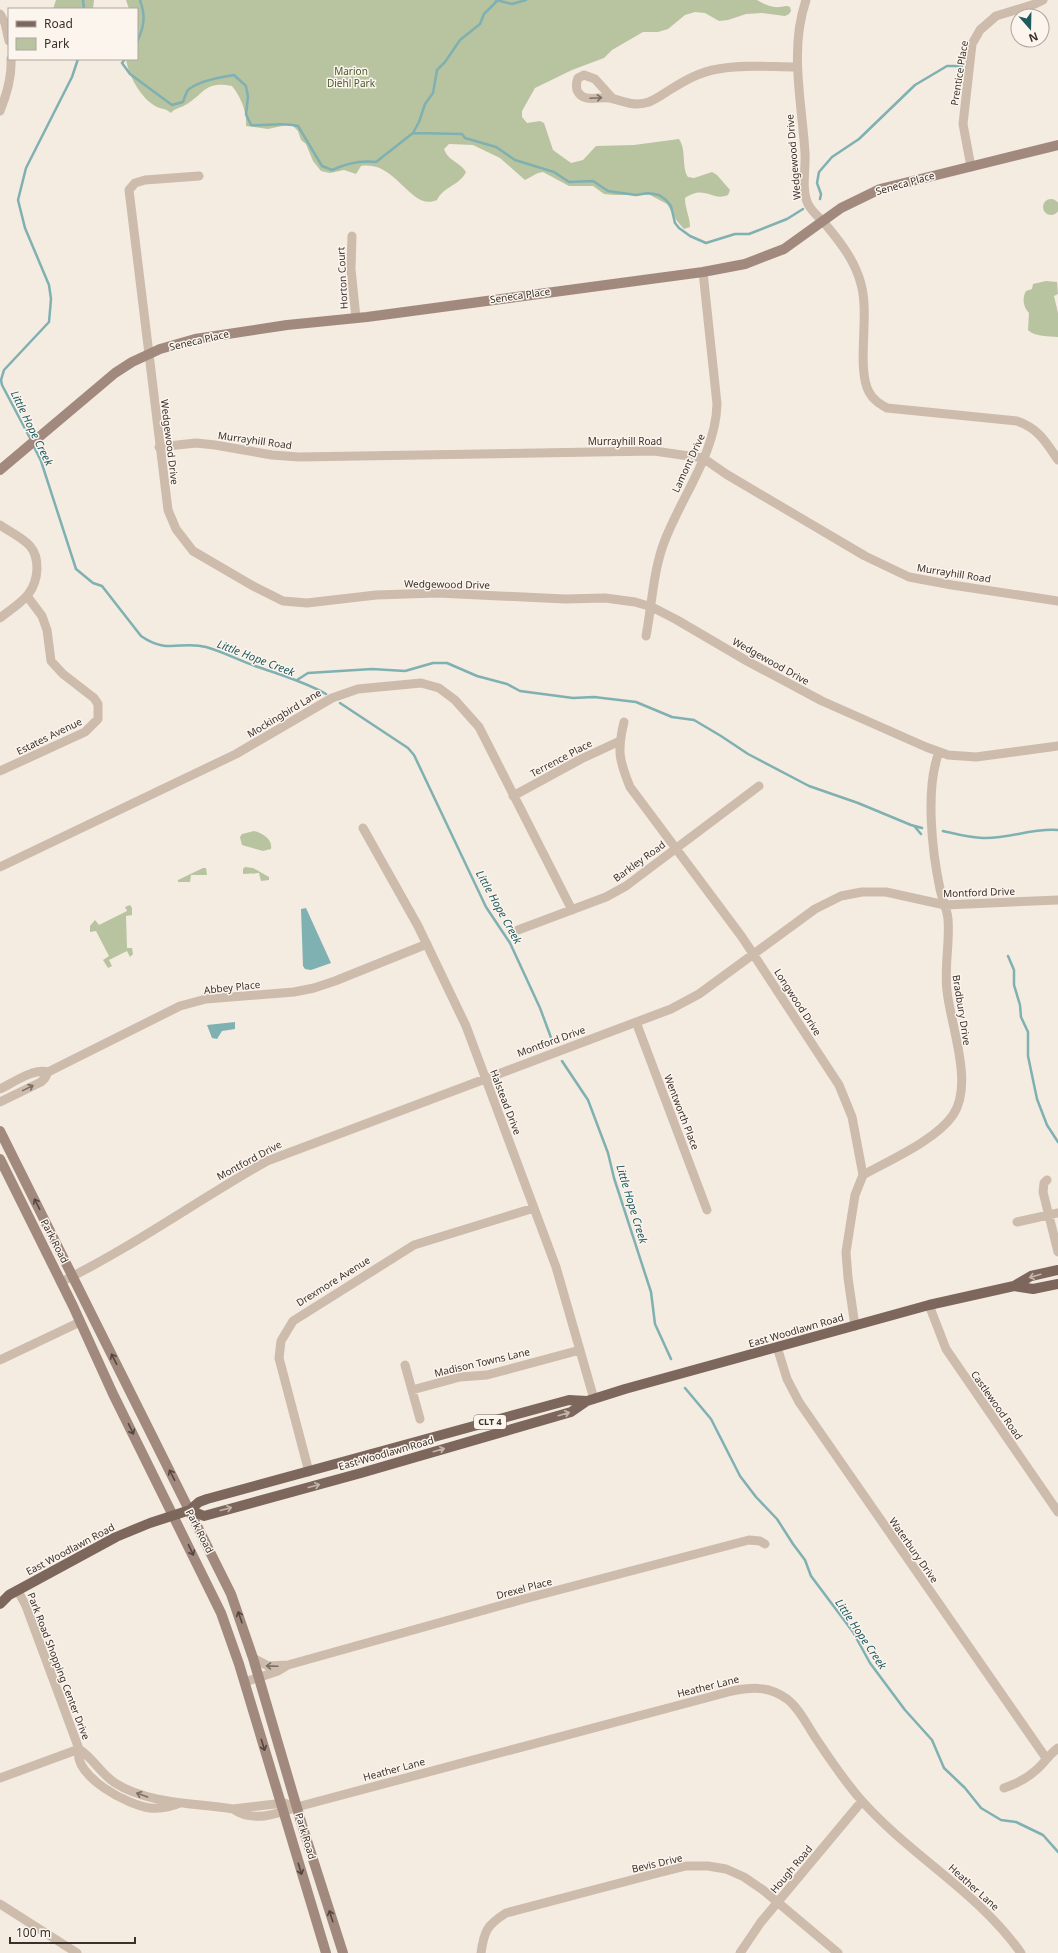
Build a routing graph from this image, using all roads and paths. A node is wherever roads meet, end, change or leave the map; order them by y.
1 (806, 0) edge
2 (1043, 0) edge
3 (0, 14) edge
4 (8, 37) edge
5 (11, 60) edge
6 (797, 67) junction
7 (613, 99) dead end
8 (0, 111) edge
9 (1058, 145) edge
10 (971, 167) junction
11 (199, 176) dead end
12 (823, 222) junction
13 (352, 236) dead end
14 (703, 272) junction
15 (356, 318) junction
16 (148, 355) junction
17 (159, 447) junction
18 (703, 458) junction
19 (1058, 460) edge
20 (0, 470) edge
21 (0, 525) edge
22 (27, 596) junction
23 (1058, 601) edge
24 (652, 607) junction
25 (0, 618) edge
26 (646, 636) dead end
27 (624, 722) dead end
28 (620, 741) junction
29 (1058, 746) edge
30 (939, 752) junction
31 (0, 771) edge
32 (759, 786) dead end
33 (513, 796) junction
34 (364, 828) dead end
35 (675, 849) junction
36 (0, 867) edge
37 (1058, 900) edge
38 (946, 905) junction
39 (572, 910) junction
40 (518, 930) dead end
41 (427, 944) junction
42 (754, 954) junction
43 (636, 1022) junction
44 (48, 1072) junction
45 (485, 1078) junction
46 (0, 1089) edge
47 (0, 1102) edge
48 (0, 1131) edge
49 (0, 1159) edge
50 (863, 1174) junction
51 (1047, 1180) dead end
52 (534, 1208) junction
53 (707, 1210) dead end
54 (1058, 1213) edge
55 (1048, 1215) junction
56 (1017, 1222) dead end
57 (1058, 1252) edge
58 (1058, 1270) edge
59 (73, 1277) junction
60 (61, 1282) junction
61 (1058, 1284) edge
62 (1014, 1286) junction
63 (929, 1305) junction
64 (80, 1322) junction
65 (855, 1326) junction
66 (777, 1347) junction
67 (580, 1350) junction
68 (0, 1360) edge
69 (405, 1365) dead end
70 (412, 1390) junction
71 (590, 1400) junction
72 (420, 1419) dead end
73 (309, 1472) junction
74 (190, 1510) junction
75 (1058, 1512) edge
76 (174, 1515) junction
77 (765, 1544) dead end
78 (9, 1595) edge
79 (0, 1604) edge
80 (253, 1658) junction
81 (288, 1665) junction
82 (259, 1677) junction
83 (245, 1682) junction
84 (1058, 1748) edge
85 (79, 1750) junction
86 (1046, 1758) junction
87 (0, 1778) edge
88 (1004, 1788) dead end
89 (862, 1801) junction
90 (282, 1807) junction
91 (297, 1807) junction
92 (778, 1902) junction
93 (0, 1904) edge
94 (77, 1953) edge
95 (326, 1953) edge
96 (343, 1953) edge
97 (481, 1953) edge
98 (740, 1953) edge
99 (838, 1953) edge
100 (1022, 1953) edge

1 - 6 street, Wedgewood Drive
2 - 10 street, Prentice Place
3 - 4 street
5 - 8 street
6 - 7 street
6 - 12 street, Wedgewood Drive
9 - 10 main road, Seneca Place
10 - 12 main road, Seneca Place
11 - 16 street, Wedgewood Drive
12 - 14 main road, Seneca Place
12 - 19 street, Wedgewood Drive
13 - 15 street, Horton Court
14 - 15 main road, Seneca Place
14 - 18 street, Lamont Drive
15 - 16 main road, Seneca Place
16 - 17 street, Wedgewood Drive
16 - 20 main road, Seneca Place
17 - 18 street, Murrayhill Road
17 - 24 street, Wedgewood Drive
18 - 23 street, Murrayhill Road
18 - 24 street, Lamont Drive
21 - 22 street
22 - 25 street
22 - 31 street, Estates Avenue
24 - 26 street, Lamont Drive
24 - 30 street, Wedgewood Drive
27 - 28 street, Longwood Drive
28 - 33 street, Terrence Place
28 - 35 street, Longwood Drive
29 - 30 street, Wedgewood Drive
30 - 38 street, Bradbury Drive
32 - 35 street, Barkley Road
33 - 36 street, Mockingbird Lane
33 - 39 street, Mockingbird Lane
34 - 41 street, Halstead Drive
35 - 39 street, Barkley Road
35 - 42 street, Longwood Drive
37 - 38 street, Montford Drive
38 - 42 street, Montford Drive
38 - 50 street, Bradbury Drive
39 - 40 street, Barkley Road
41 - 44 street, Abbey Place
41 - 45 street, Halstead Drive
42 - 43 street, Montford Drive
42 - 50 street, Longwood Drive
43 - 45 street, Montford Drive
43 - 53 street, Wentworth Place
44 - 46 street
47 -> 44 street
45 - 52 street, Halstead Drive
45 - 59 street, Montford Drive
59 -> 48 main road, Park Road
49 - 60 main road, Park Road
50 - 65 street
51 - 55 street
52 - 67 street, Halstead Drive
52 - 73 street, Drexmore Avenue
54 - 55 street
55 - 56 street
55 - 57 street
58 -> 62 main road, East Woodlawn Road
59 - 60 street, Montford Drive
74 -> 59 main road, Park Road
60 - 64 main road, Park Road
61 - 62 main road, East Woodlawn Road
62 - 63 main road, East Woodlawn Road
63 - 65 main road, East Woodlawn Road
63 - 75 street, Castlewood Road
64 - 68 street
64 -> 76 main road, Park Road
65 - 66 main road, East Woodlawn Road
66 - 71 main road, East Woodlawn Road
66 - 86 street, Waterbury Drive
67 - 70 street, Madison Towns Lane
67 - 71 street, Halstead Drive
69 - 70 street
70 - 72 street
71 - 73 main road, East Woodlawn Road / CLT 4
74 -> 71 main road, East Woodlawn Road
73 - 74 main road, East Woodlawn Road / CLT 4
74 - 76 main road, East Woodlawn Road
80 -> 74 main road, Park Road
76 - 78 main road, East Woodlawn Road
76 -> 83 main road, Park Road
77 - 81 street, Drexel Place
78 - 79 main road, East Woodlawn Road
78 - 85 street, Park Road Shopping Center Drive
81 -> 80 street, Drexel Place
80 - 82 main road, Park Road
81 - 82 street, Drexel Place
82 - 83 street, Drexel Place
82 - 91 main road, Park Road
83 -> 90 main road, Park Road
84 - 86 street
85 - 87 street, Park Road Shopping Center Drive
85 - 90 street, Park Road Shopping Center Drive
86 - 88 street
89 - 91 street, Heather Lane
89 - 92 street, Hough Road
89 - 100 street, Heather Lane
90 - 91 street, Park Road Shopping Center Drive
90 -> 95 main road, Park Road
96 -> 91 main road, Park Road
92 - 97 street, Bevis Drive
92 - 98 street, Hough Road
92 - 99 street, Bevis Drive
93 - 94 street

